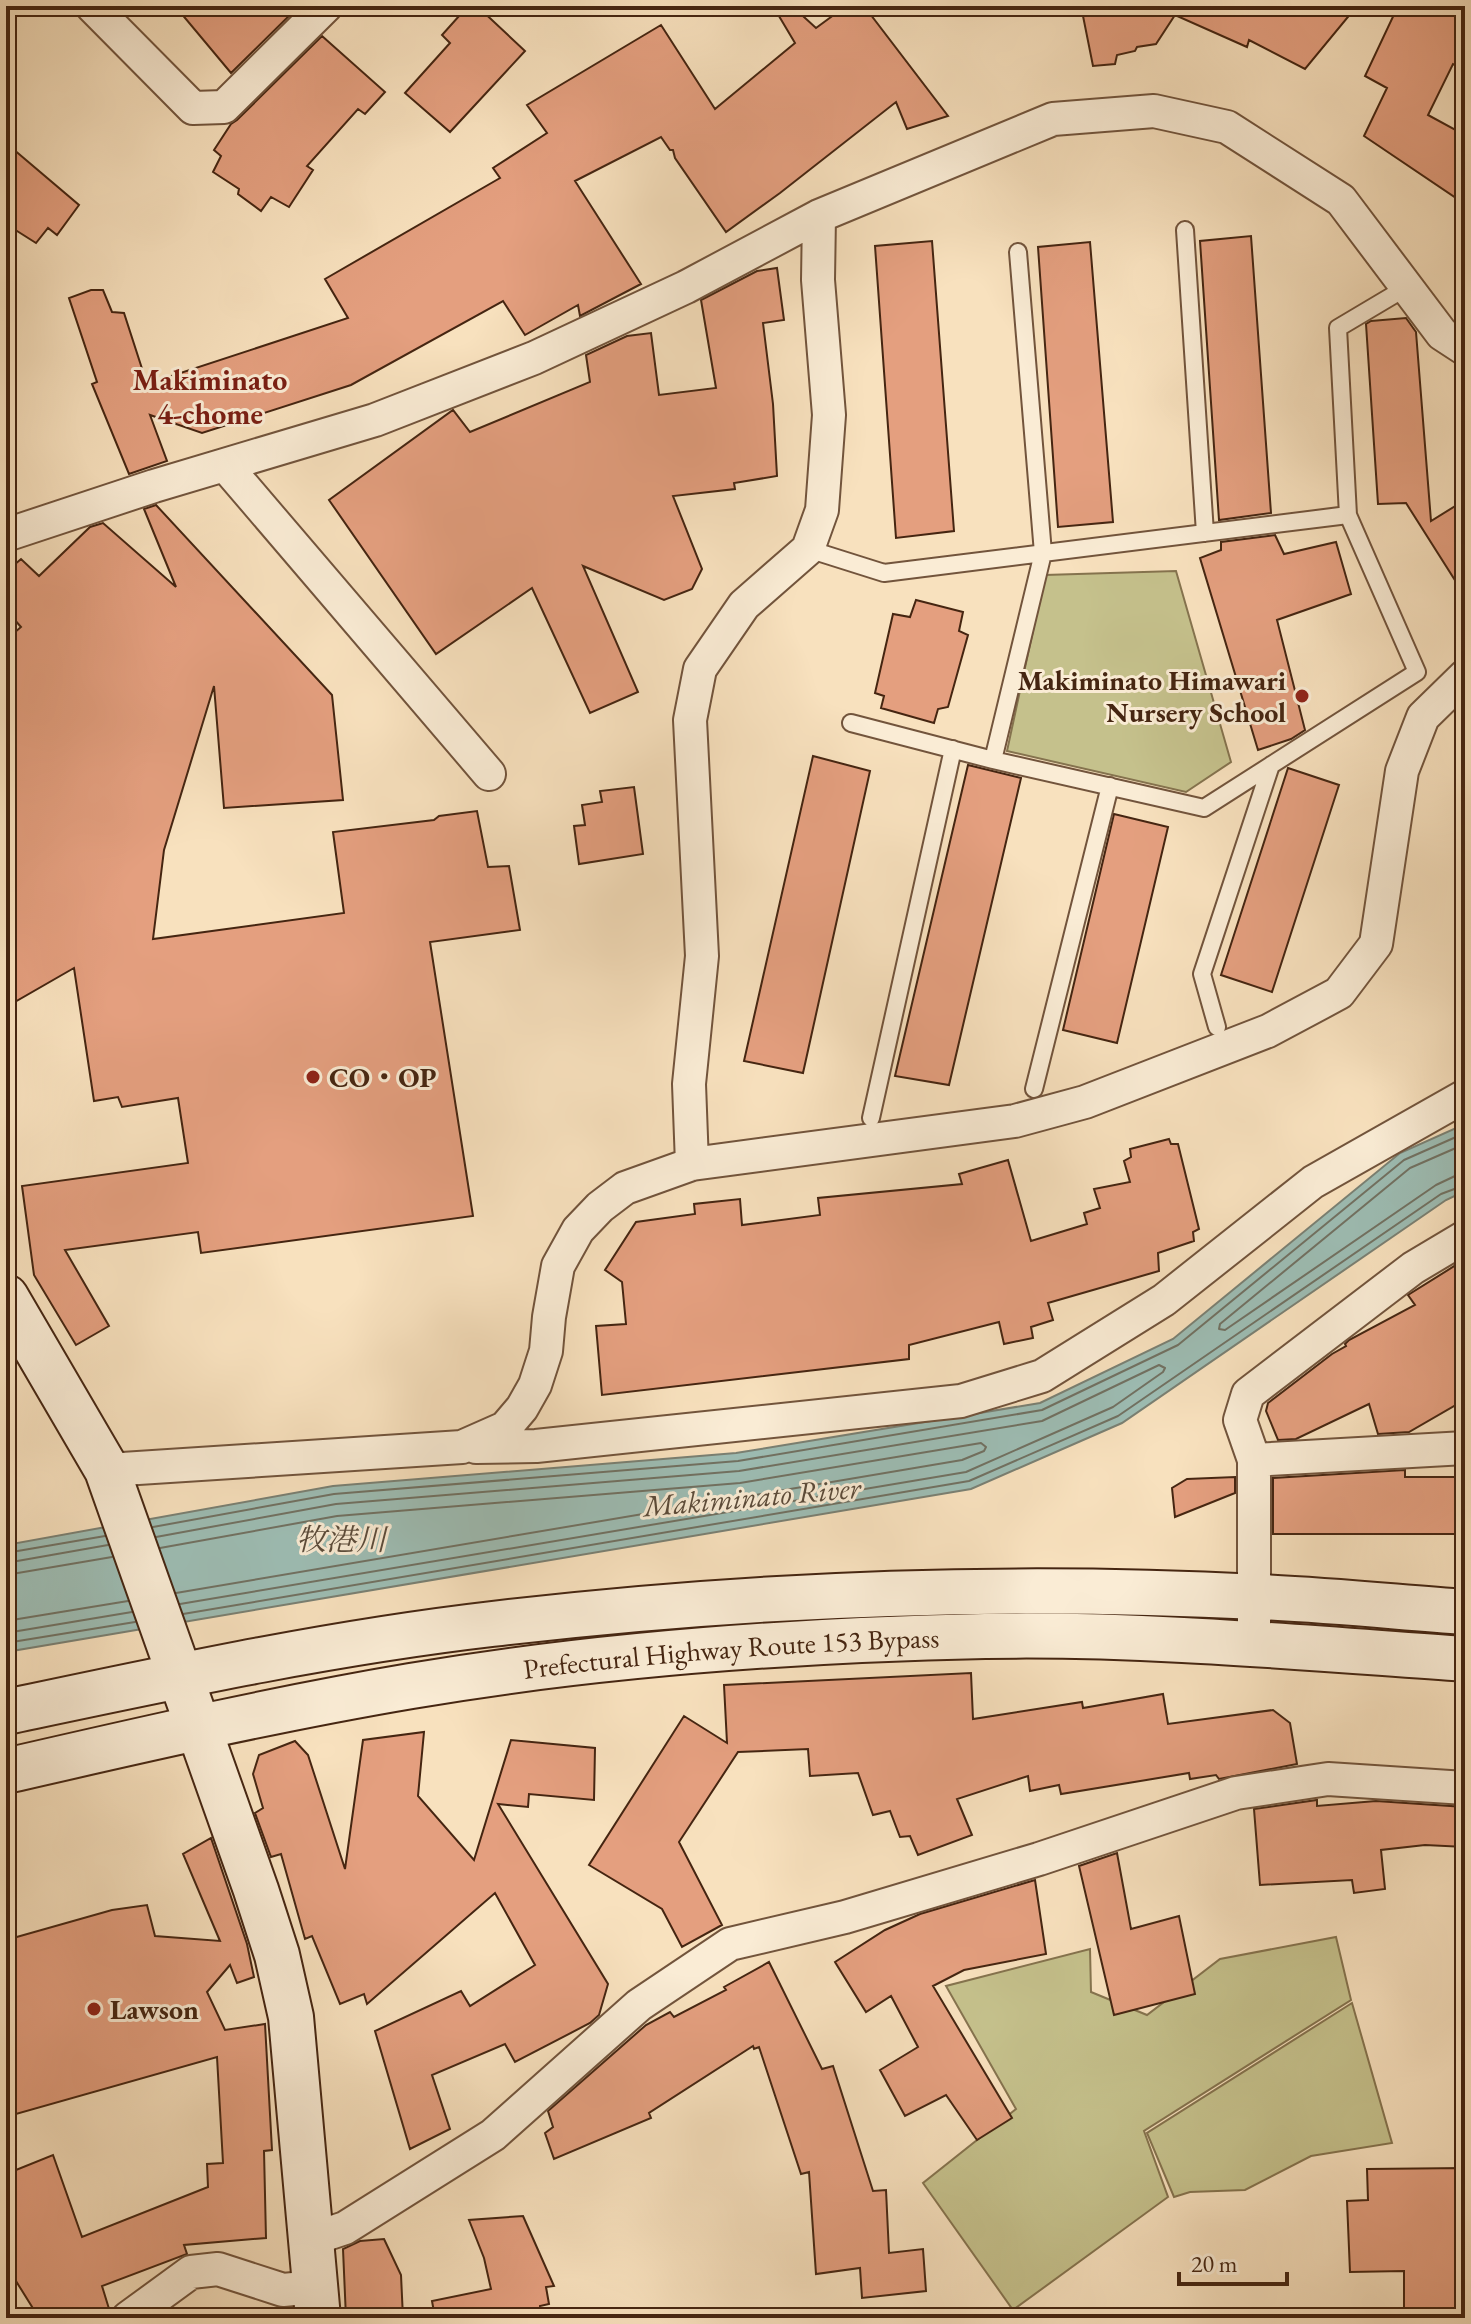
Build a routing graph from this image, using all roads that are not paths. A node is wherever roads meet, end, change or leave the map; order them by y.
1 (92, 6) edge
2 (326, 6) edge
3 (819, 216) junction
4 (1185, 230) dead end
5 (1018, 252) dead end
6 (1407, 287) junction
7 (1465, 349) edge
8 (225, 465) junction
9 (1348, 515) junction
10 (1205, 533) junction
11 (6, 535) edge
12 (808, 549) junction
13 (1043, 553) junction
14 (1465, 676) edge
15 (851, 723) dead end
16 (953, 749) junction
17 (993, 760) junction
18 (1271, 765) junction
19 (489, 774) dead end
20 (1110, 786) junction
21 (1217, 1027) dead end
22 (1034, 1089) dead end
23 (1465, 1096) edge
24 (871, 1118) dead end
25 (692, 1164) junction
26 (1465, 1237) edge
27 (6, 1297) edge
28 (462, 1447) junction
29 (1465, 1448) edge
30 (1254, 1460) junction
31 (114, 1488) junction
32 (1256, 1597) junction
33 (1465, 1612) edge
34 (1254, 1646) junction
35 (1465, 1659) edge
36 (179, 1675) junction
37 (6, 1712) edge
38 (198, 1727) junction
39 (6, 1771) edge
40 (1465, 1788) edge
41 (312, 2239) junction
42 (317, 2302) edge
43 (128, 2318) edge

1 - 2 street
3 - 6 street
3 - 8 street
3 - 12 street
4 - 10 lane
5 - 13 lane
6 - 7 street
6 - 9 lane
8 - 11 street
8 - 19 street
9 - 10 lane
9 - 18 lane
10 - 13 lane
12 - 13 lane
12 - 25 street
13 - 17 lane
14 - 25 street
15 - 16 lane
16 - 17 lane
16 - 24 lane
17 - 20 lane
18 - 20 lane
18 - 21 lane
20 - 22 lane
23 - 28 street
25 - 28 street
26 - 30 street
27 - 31 main road
28 - 31 street
29 - 30 street
30 - 32 street
31 - 36 main road
32 - 33 main road, Prefectural Highway Route 153 Bypass
32 - 34 street
32 - 36 main road, Prefectural Highway Route 153 Bypass
34 - 35 main road, Prefectural Highway Route 153 Bypass
34 - 38 main road, Prefectural Highway Route 153 Bypass
36 - 37 main road, Prefectural Highway Route 153 Bypass
36 - 38 main road
38 - 39 main road, Prefectural Highway Route 153 Bypass
38 - 41 main road
40 - 41 street
41 - 42 main road
42 - 43 street

